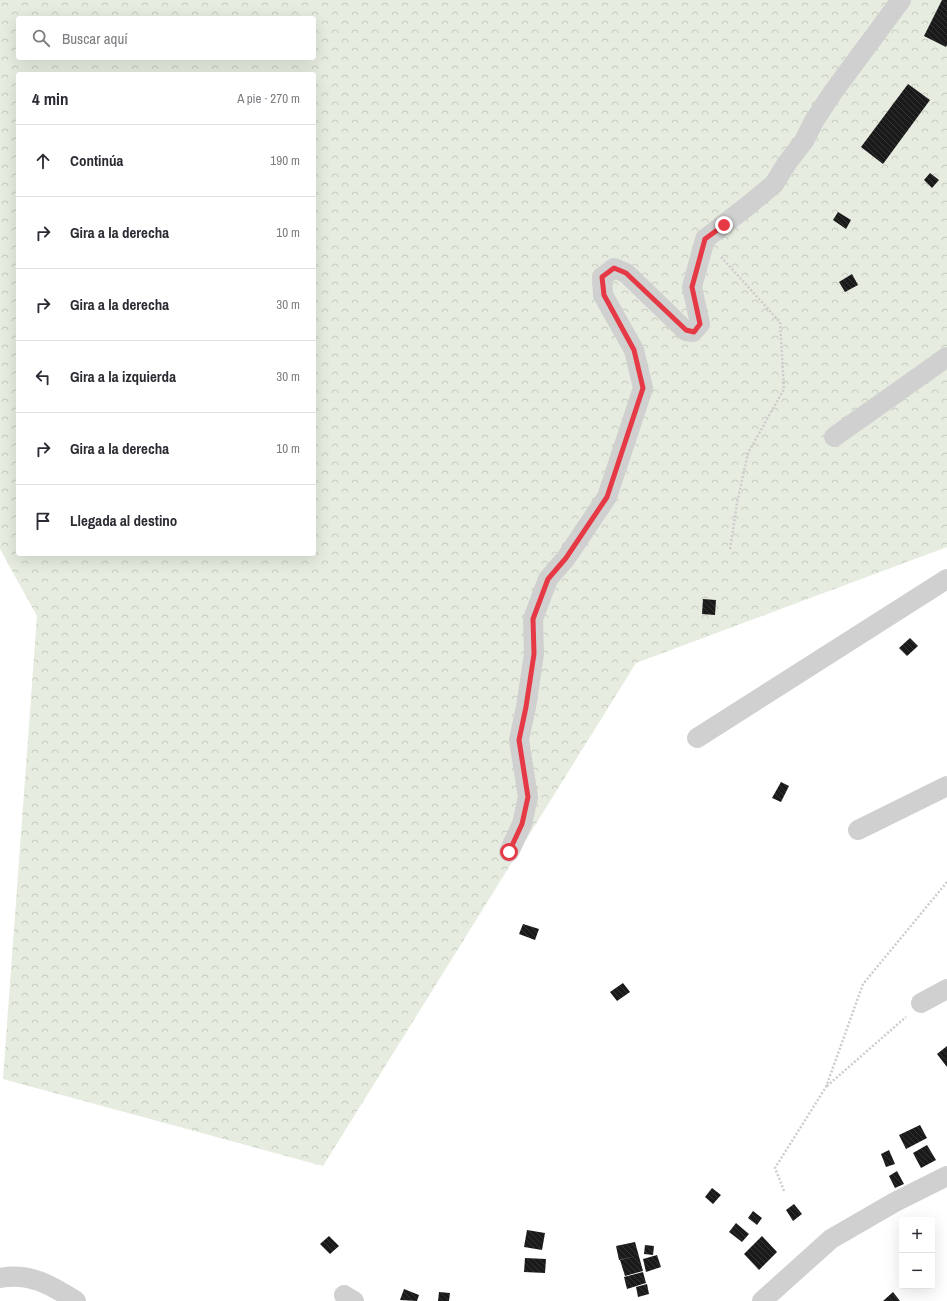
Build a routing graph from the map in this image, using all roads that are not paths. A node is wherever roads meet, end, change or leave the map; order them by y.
1 (901, 0) edge
2 (947, 357) edge
3 (834, 437) dead end
4 (947, 579) edge
5 (697, 738) dead end
6 (947, 786) edge
7 (858, 830) dead end
8 (509, 852) dead end
9 (947, 989) edge
10 (921, 1003) road end
11 (947, 1176) edge
12 (0, 1278) edge
13 (76, 1301) edge
14 (762, 1301) edge

1 - 8 street
2 - 3 street
4 - 5 street
6 - 7 street
9 - 10 street
11 - 14 street
12 - 13 street

